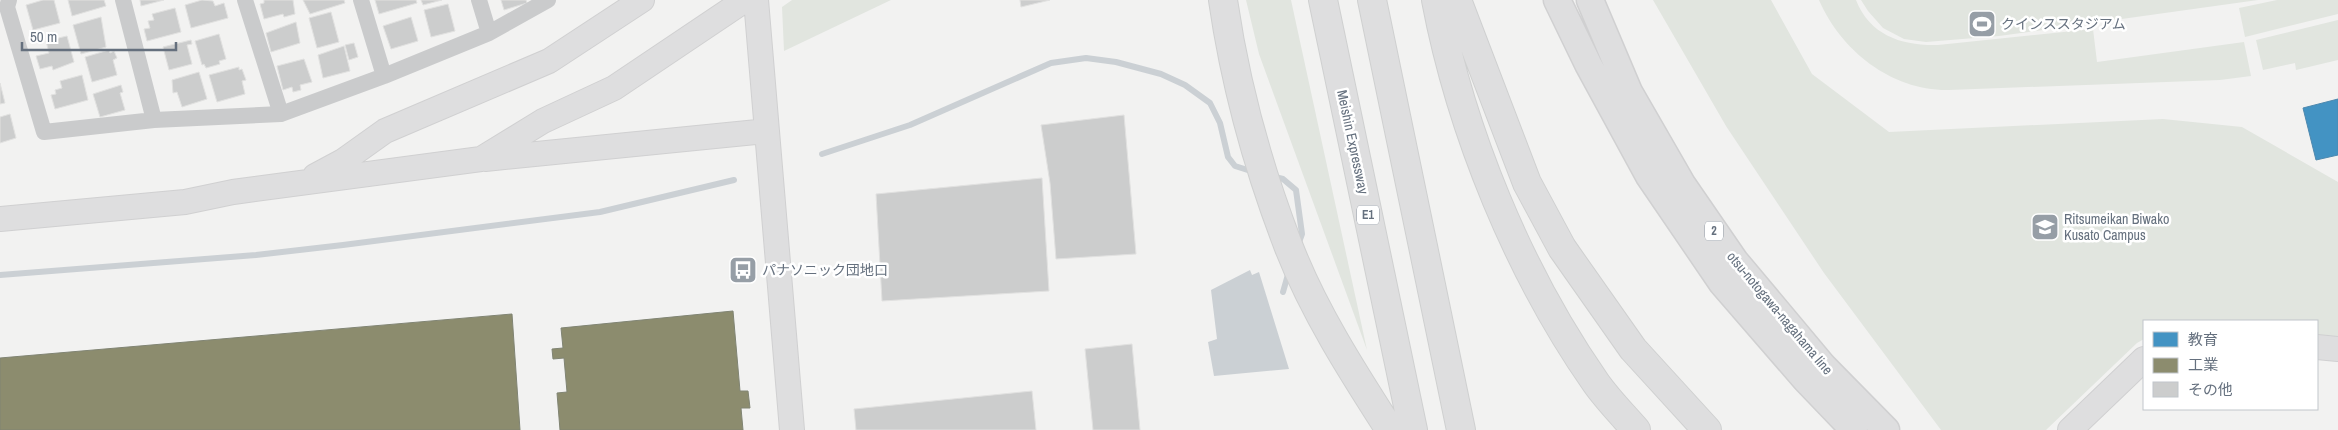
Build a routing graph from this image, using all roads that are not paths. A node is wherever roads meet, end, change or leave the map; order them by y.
1 (9, 0) edge
2 (123, 0) edge
3 (245, 0) edge
4 (361, 0) edge
5 (479, 0) edge
6 (548, 0) edge
7 (642, 0) edge
8 (745, 0) edge
9 (756, 0) edge
10 (1223, 0) edge
11 (1323, 0) edge
12 (1372, 0) edge
13 (1436, 0) edge
14 (1457, 0) edge
15 (1558, 0) edge
16 (1590, 0) edge
17 (489, 33) junction
18 (384, 76) junction
19 (281, 114) junction
20 (154, 120) junction
21 (767, 131) junction
22 (481, 159) junction
23 (303, 183) junction
24 (0, 219) edge
25 (2318, 347) edge
26 (2338, 349) edge
27 (2143, 361) edge
28 (792, 430) edge
29 (1390, 430) edge
30 (1413, 430) edge
31 (1461, 430) edge
32 (1636, 430) edge
33 (1707, 430) edge
34 (1854, 430) edge
35 (1886, 430) edge
36 (2070, 430) edge

1 - 20 street
2 - 20 street
3 - 19 street
4 - 18 street
5 - 17 street
6 - 17 street
7 - 23 street
8 - 22 street
9 - 21 street
10 - 29 highway
11 - 30 highway, Meishin Expressway / E1
12 - 31 highway
13 - 32 highway
14 - 33 highway
15 - 34 main road, otsu-notogawa-nagahama line / 2
16 - 35 main road, otsu-notogawa-nagahama line / 2
17 - 18 street
18 - 19 street
19 - 20 street
21 - 22 street
21 - 28 street
22 - 23 street
23 - 24 street
25 - 26 street
27 - 36 street

